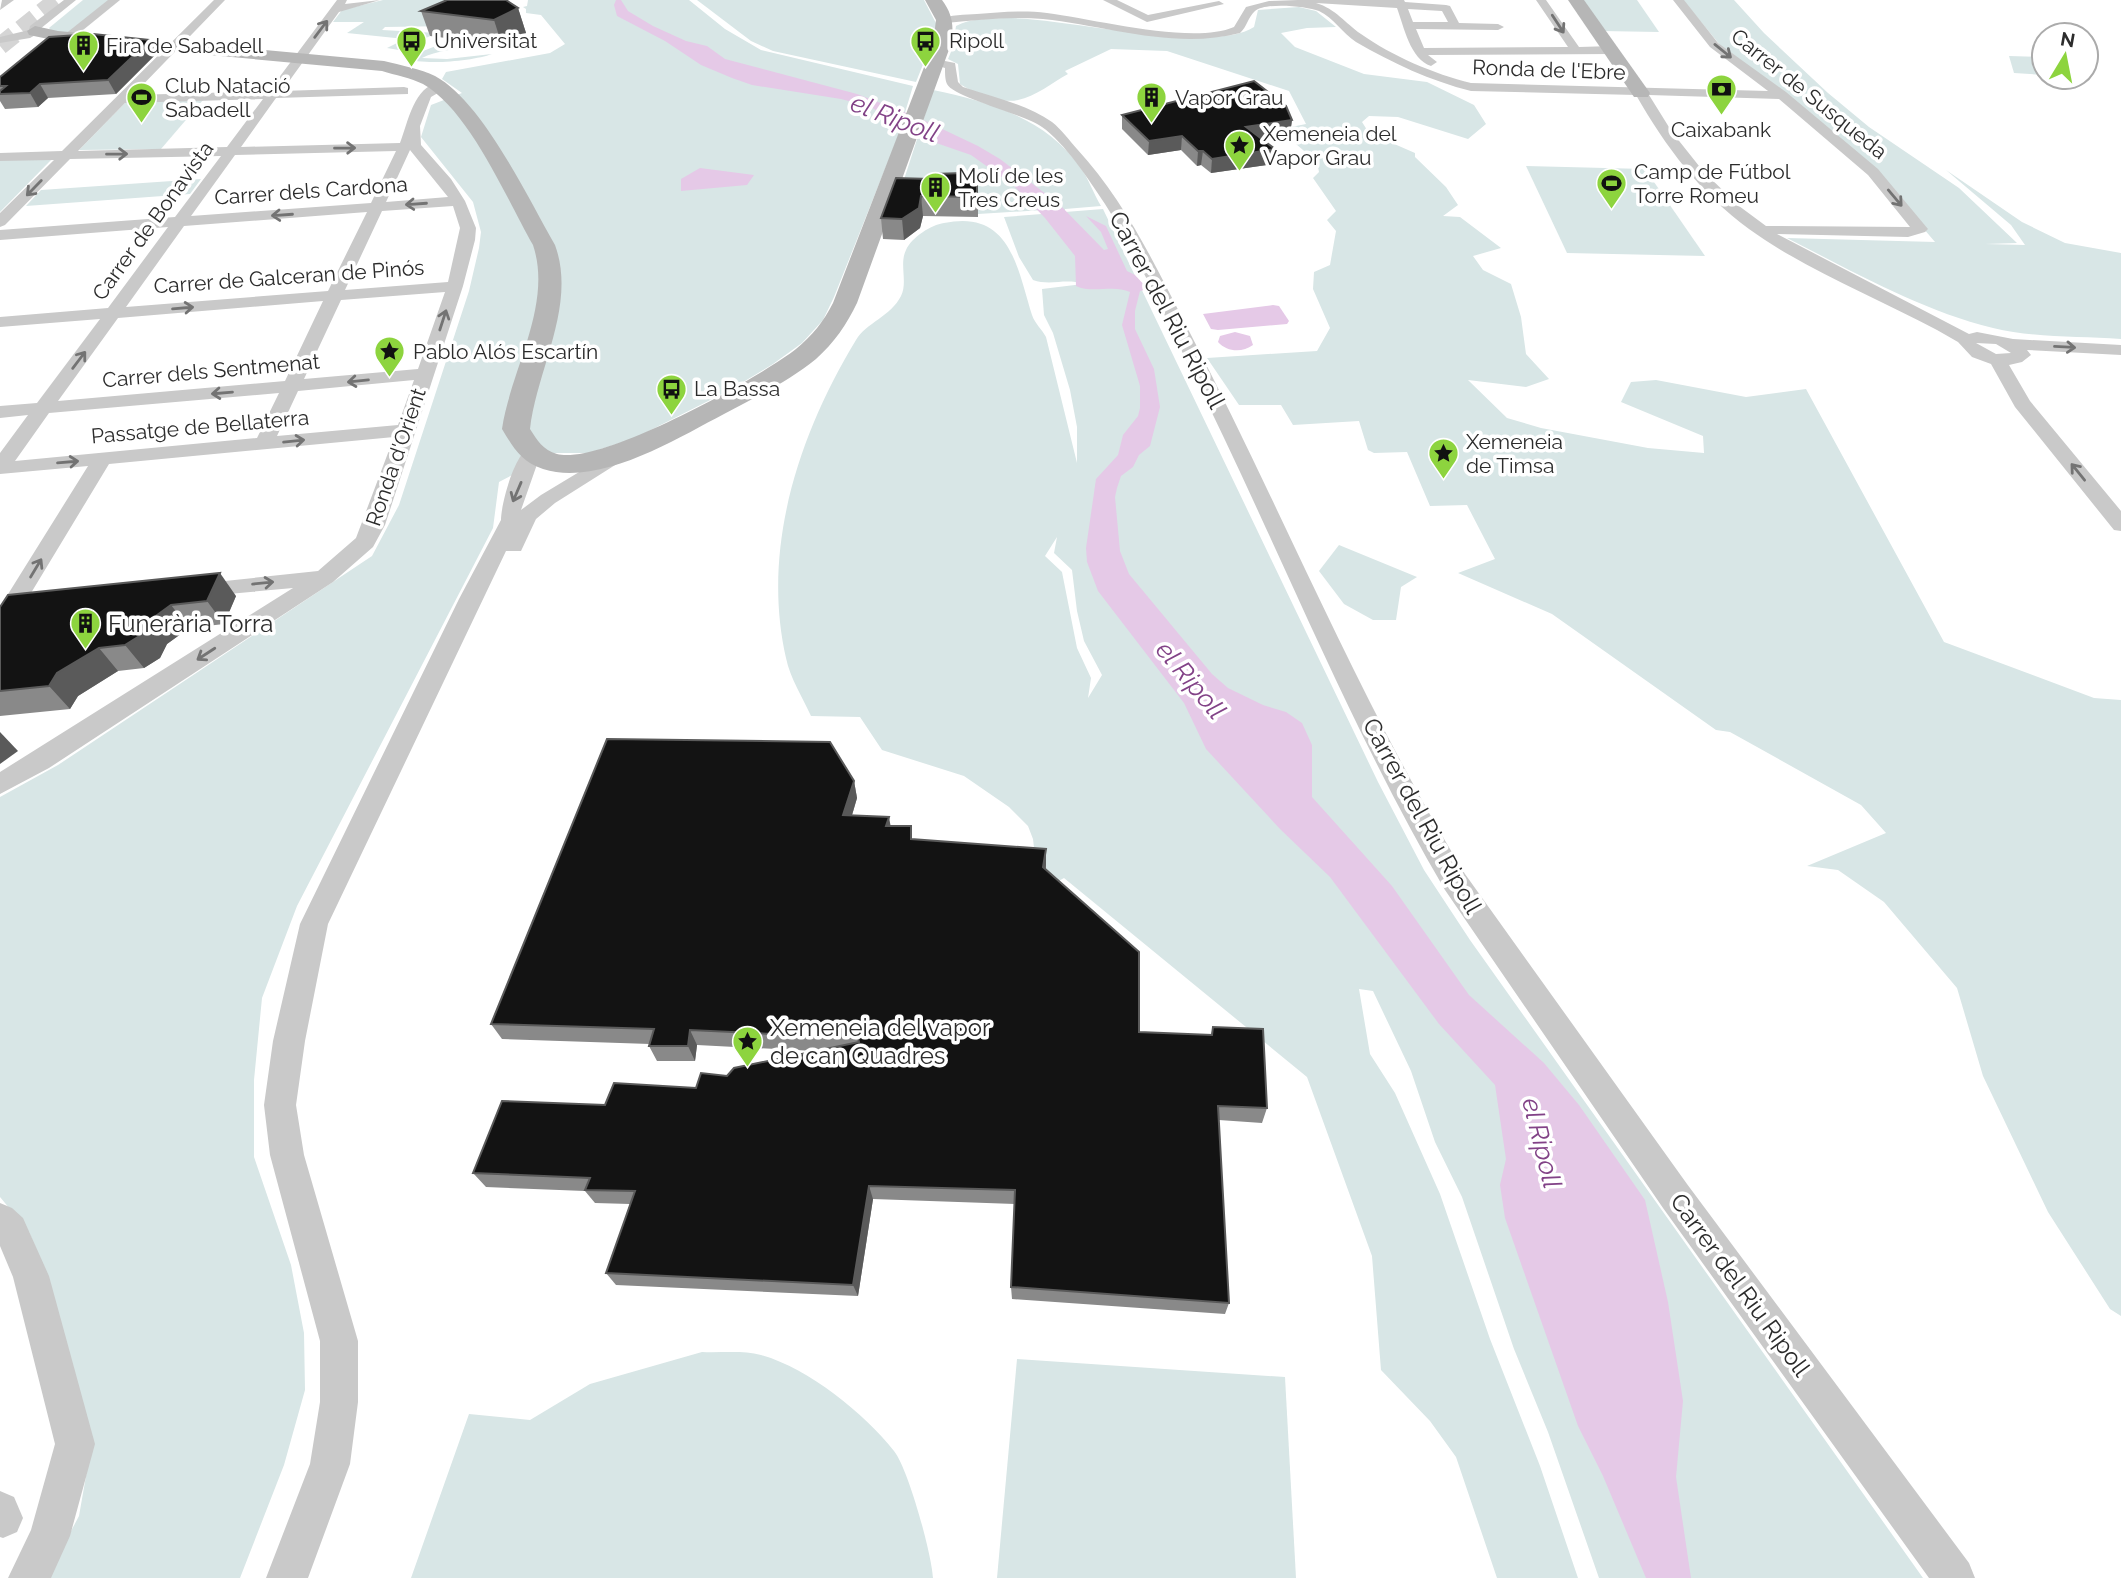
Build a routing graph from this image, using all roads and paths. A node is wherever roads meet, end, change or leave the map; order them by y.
1 (9, 0) edge
2 (71, 0) edge
3 (115, 0) edge
4 (220, 0) edge
5 (375, 0) edge
6 (933, 0) edge
7 (1108, 0) edge
8 (1168, 0) edge
9 (1314, 0) edge
10 (1541, 0) edge
11 (1576, 0) edge
12 (1678, 0) edge
13 (1028, 2) dead end
14 (1270, 2) edge
15 (1401, 3) edge
16 (339, 4) edge
17 (1219, 4) dead end
18 (1005, 6) dead end
19 (1060, 6) dead end
20 (0, 7) edge
21 (1189, 10) junction
22 (1451, 17) junction
23 (1147, 19) junction
24 (946, 20) junction
25 (1093, 24) junction
26 (1410, 25) junction
27 (0, 30) edge
28 (1138, 30) junction
29 (32, 31) junction
30 (63, 36) junction
31 (0, 40) edge
32 (174, 47) junction
33 (1420, 48) junction
34 (1512, 49) junction
35 (1544, 49) junction
36 (1575, 49) junction
37 (1612, 50) junction
38 (3, 52) edge
39 (299, 58) junction
40 (1437, 65) junction
41 (933, 67) junction
42 (1553, 68) junction
43 (421, 85) junction
44 (1490, 89) junction
45 (1570, 91) junction
46 (1641, 93) junction
47 (1782, 95) junction
48 (272, 96) junction
49 (123, 99) junction
50 (413, 124) junction
51 (231, 151) junction
52 (401, 153) junction
53 (65, 155) junction
54 (0, 157) edge
55 (424, 157) junction
56 (458, 201) junction
57 (374, 208) junction
58 (0, 222) edge
59 (179, 223) junction
60 (1764, 231) junction
61 (0, 235) edge
62 (455, 286) junction
63 (333, 296) junction
64 (115, 313) junction
65 (1930, 320) junction
66 (0, 322) edge
67 (1988, 337) junction
68 (1967, 340) junction
69 (2121, 350) edge
70 (2004, 352) junction
71 (425, 374) junction
72 (290, 387) junction
73 (43, 408) junction
74 (0, 412) edge
75 (405, 430) junction
76 (264, 444) junction
77 (534, 454) junction
78 (621, 455) junction
79 (102, 459) junction
80 (0, 468) edge
81 (534, 510) junction
82 (2121, 525) edge
83 (325, 577) junction
84 (177, 592) edge
85 (39, 605) edge
86 (4, 614) edge
87 (427, 688) junction
88 (0, 784) edge
89 (0, 1220) edge
90 (29, 1578) edge
91 (287, 1578) edge
92 (1954, 1578) edge

1 - 20 street
2 - 29 street
3 - 30 street
4 - 32 street
5 - 16 street
6 - 24 street
7 - 23 street
8 - 21 street
9 - 15 street
10 -> 36 street
11 - 37 street
12 -> 47 street, Carrer de Susqueda
13 - 18 street
14 - 28 street, Ronda de l'Ebre
14 - 44 street, Ronda de l'Ebre
15 - 22 street
15 - 26 street
39 -> 16 street, Carrer de Bonavista
17 - 21 street
19 - 25 street
21 - 23 street
22 - 26 street
22 - 34 street
23 - 28 street
24 - 25 street, Ronda de l'Ebre
24 - 41 street
25 - 28 street, Ronda de l'Ebre
26 - 33 street
27 - 29 street
29 - 30 street
29 - 31 street
29 - 38 street
30 - 32 street
32 - 39 street
32 - 49 street
33 - 34 street
33 - 40 street
34 - 35 street
35 - 36 street
35 - 42 street
36 - 37 street
37 - 46 street
39 - 43 street
39 - 48 street, Carrer de Bonavista
40 - 42 street
40 - 44 street
41 - 78 street
41 - 92 street, Carrer del Riu Ripoll
42 - 45 street
43 - 48 street
43 - 50 street
43 - 77 street
44 - 45 street, Ronda de l'Ebre
45 - 46 street, Ronda de l'Ebre
46 - 47 street, Ronda de l'Ebre
46 - 60 street
47 -> 60 street, Carrer de Susqueda
48 - 49 street
48 - 51 street, Carrer de Bonavista
49 - 53 street
50 - 52 street
50 - 55 street, Ronda d'Orient
51 -> 52 street
53 -> 51 street
51 - 59 street, Carrer de Bonavista
52 - 55 street
52 - 57 street
53 - 54 street
53 -> 58 street
55 - 56 street, Ronda d'Orient
56 -> 57 street, Carrer dels Cardona
56 - 62 street, Ronda d'Orient
57 -> 59 street, Carrer dels Cardona
57 - 63 street
59 - 61 street, Carrer dels Cardona
59 - 64 street, Carrer de Bonavista
60 - 65 street
62 - 63 street, Carrer de Galceran de Pinós
71 -> 62 street, Ronda d'Orient
64 -> 63 street, Carrer de Galceran de Pinós
63 - 72 street
64 - 66 street, Carrer de Galceran de Pinós
73 -> 64 street, Carrer de Bonavista
65 - 67 street
65 - 68 street
67 - 68 street
67 - 70 street
68 - 70 street
70 -> 69 street
82 -> 70 street
71 -> 72 street, Carrer dels Sentmenat
71 - 75 street, Ronda d'Orient
72 -> 73 street, Carrer dels Sentmenat
72 - 76 street
73 - 74 street, Carrer dels Sentmenat
73 - 80 street, Carrer de Bonavista
76 -> 75 street, Passatge de Bellaterra
75 - 83 street, Ronda d'Orient
76 - 79 street, Passatge de Bellaterra
77 - 78 street
77 - 81 street
77 -> 87 street
78 - 81 street
80 -> 79 street, Passatge de Bellaterra
86 -> 79 street
81 - 87 street
84 -> 83 street
83 -> 88 street, Ronda d'Orient
85 - 86 street
87 - 91 street
89 - 90 street

